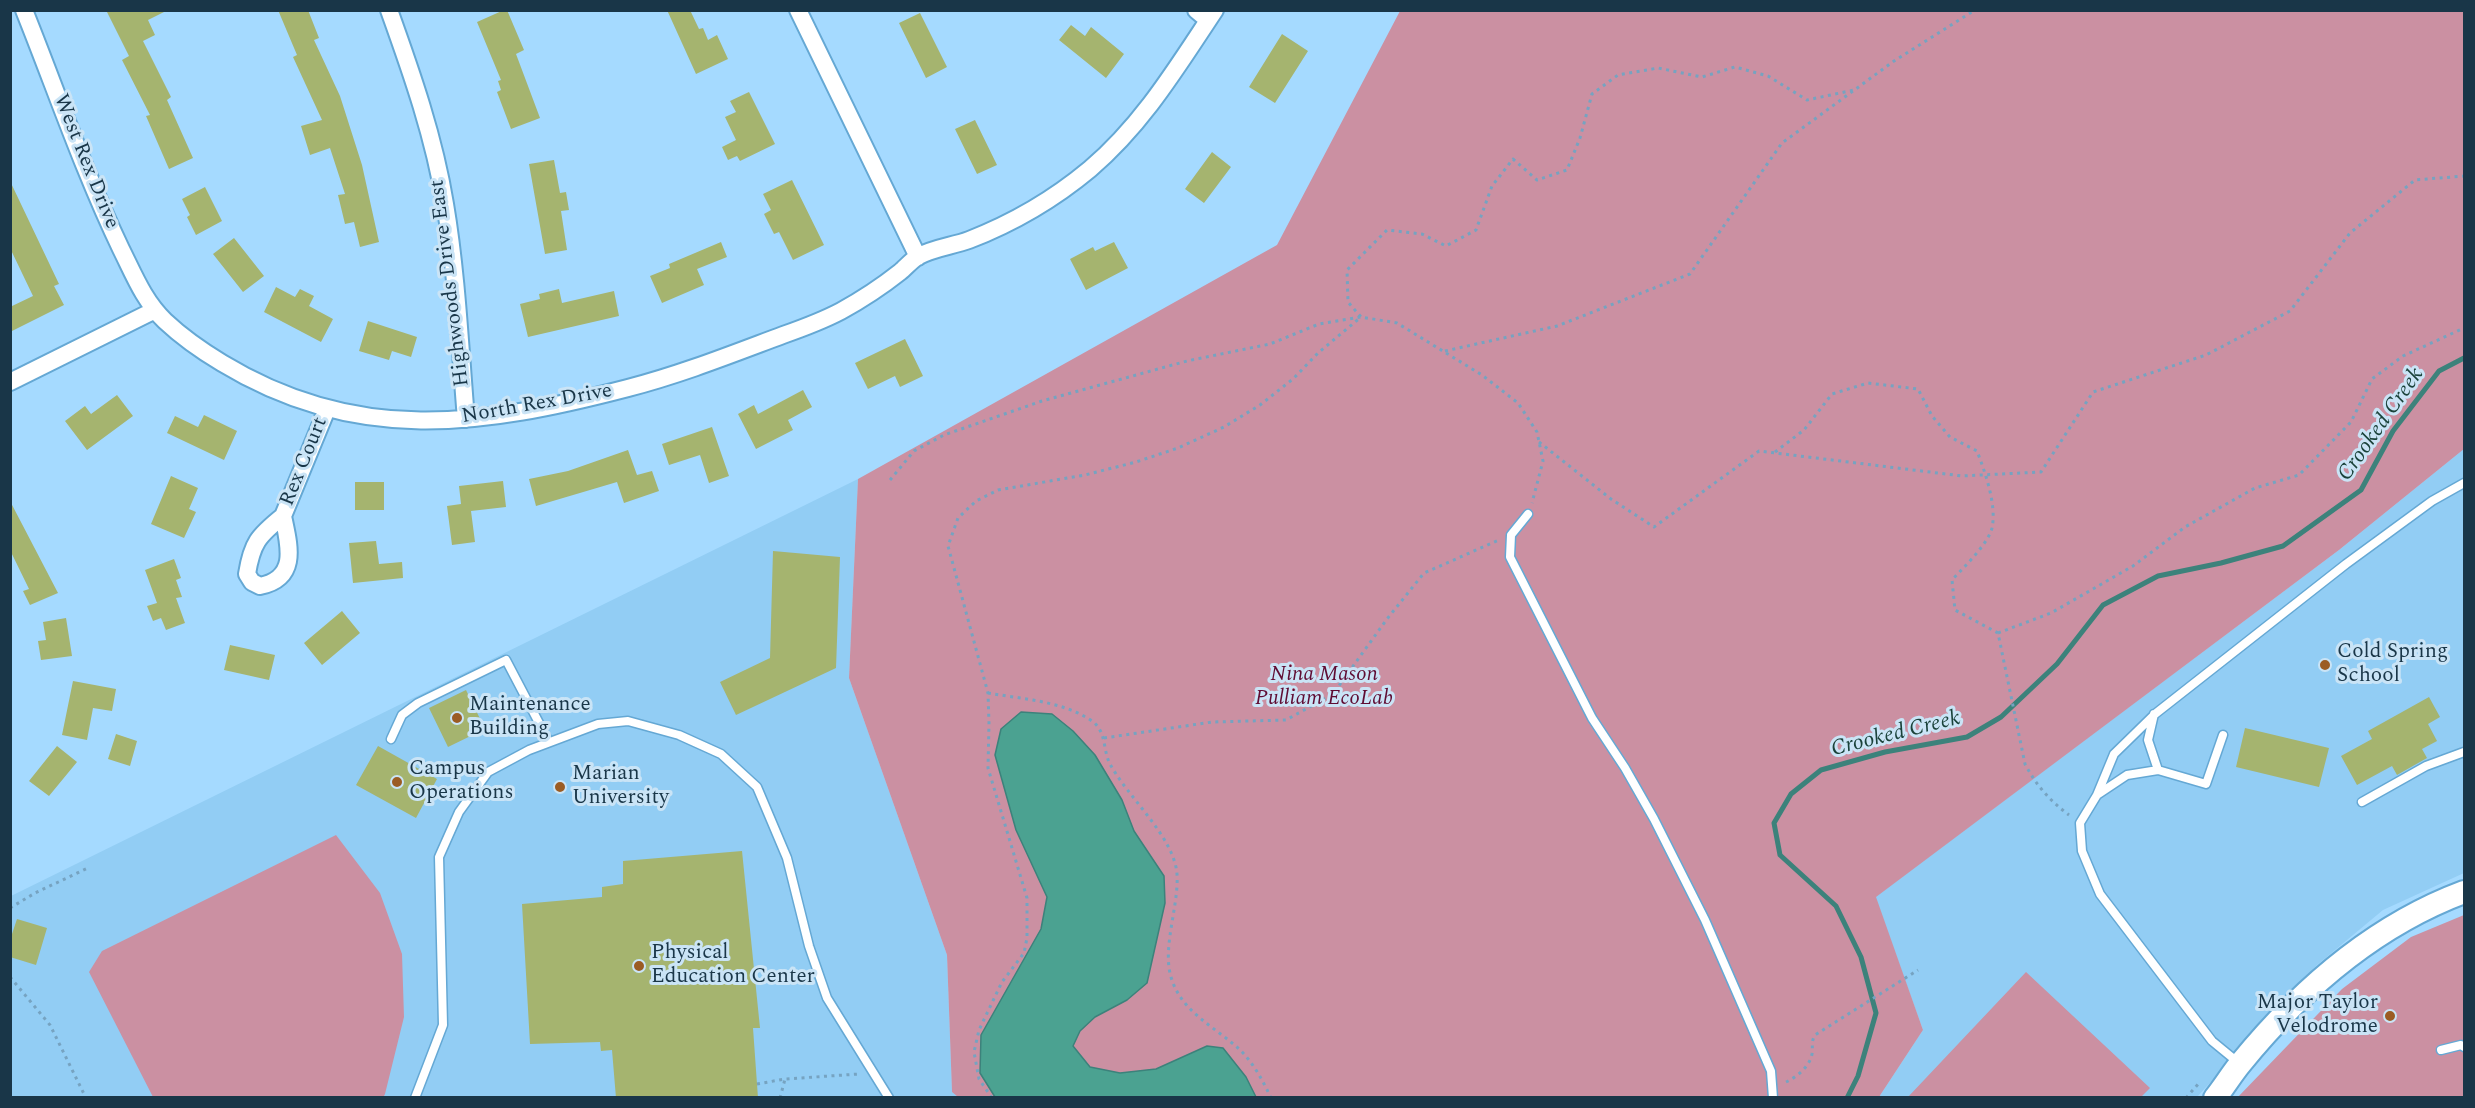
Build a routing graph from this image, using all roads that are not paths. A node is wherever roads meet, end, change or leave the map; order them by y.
1 (24, 10) edge
2 (389, 10) edge
3 (798, 10) edge
4 (1206, 14) edge
5 (918, 257) junction
6 (155, 310) junction
7 (10, 382) edge
8 (327, 409) junction
9 (466, 419) junction
10 (2464, 483) edge
11 (1528, 514) road end
12 (283, 516) dead end
13 (2155, 714) junction
14 (2223, 735) dead end
15 (391, 739) dead end
16 (549, 742) junction
17 (2464, 752) edge
18 (2158, 770) junction
19 (2097, 795) junction
20 (2362, 802) dead end
21 (2464, 892) edge
22 (2464, 1047) edge
23 (2441, 1050) dead end
24 (2240, 1064) junction
25 (1773, 1093) edge
26 (414, 1098) edge
27 (889, 1098) edge
28 (2215, 1098) edge

1 - 6 street, West Rex Drive
2 - 9 street, Highwoods Drive East
3 - 5 street
4 - 5 street, North Rex Drive
5 - 9 street, North Rex Drive
6 - 7 street
6 - 8 street, North Rex Drive
8 - 9 street, North Rex Drive
8 - 12 street, Rex Court
10 - 13 lane
11 - 25 lane
13 - 18 lane
13 - 19 lane
14 - 18 lane
15 - 16 lane
16 - 26 lane
16 - 27 lane
17 - 20 lane
18 - 19 lane
19 - 24 lane
21 - 24 street
22 - 23 lane
24 - 28 street

